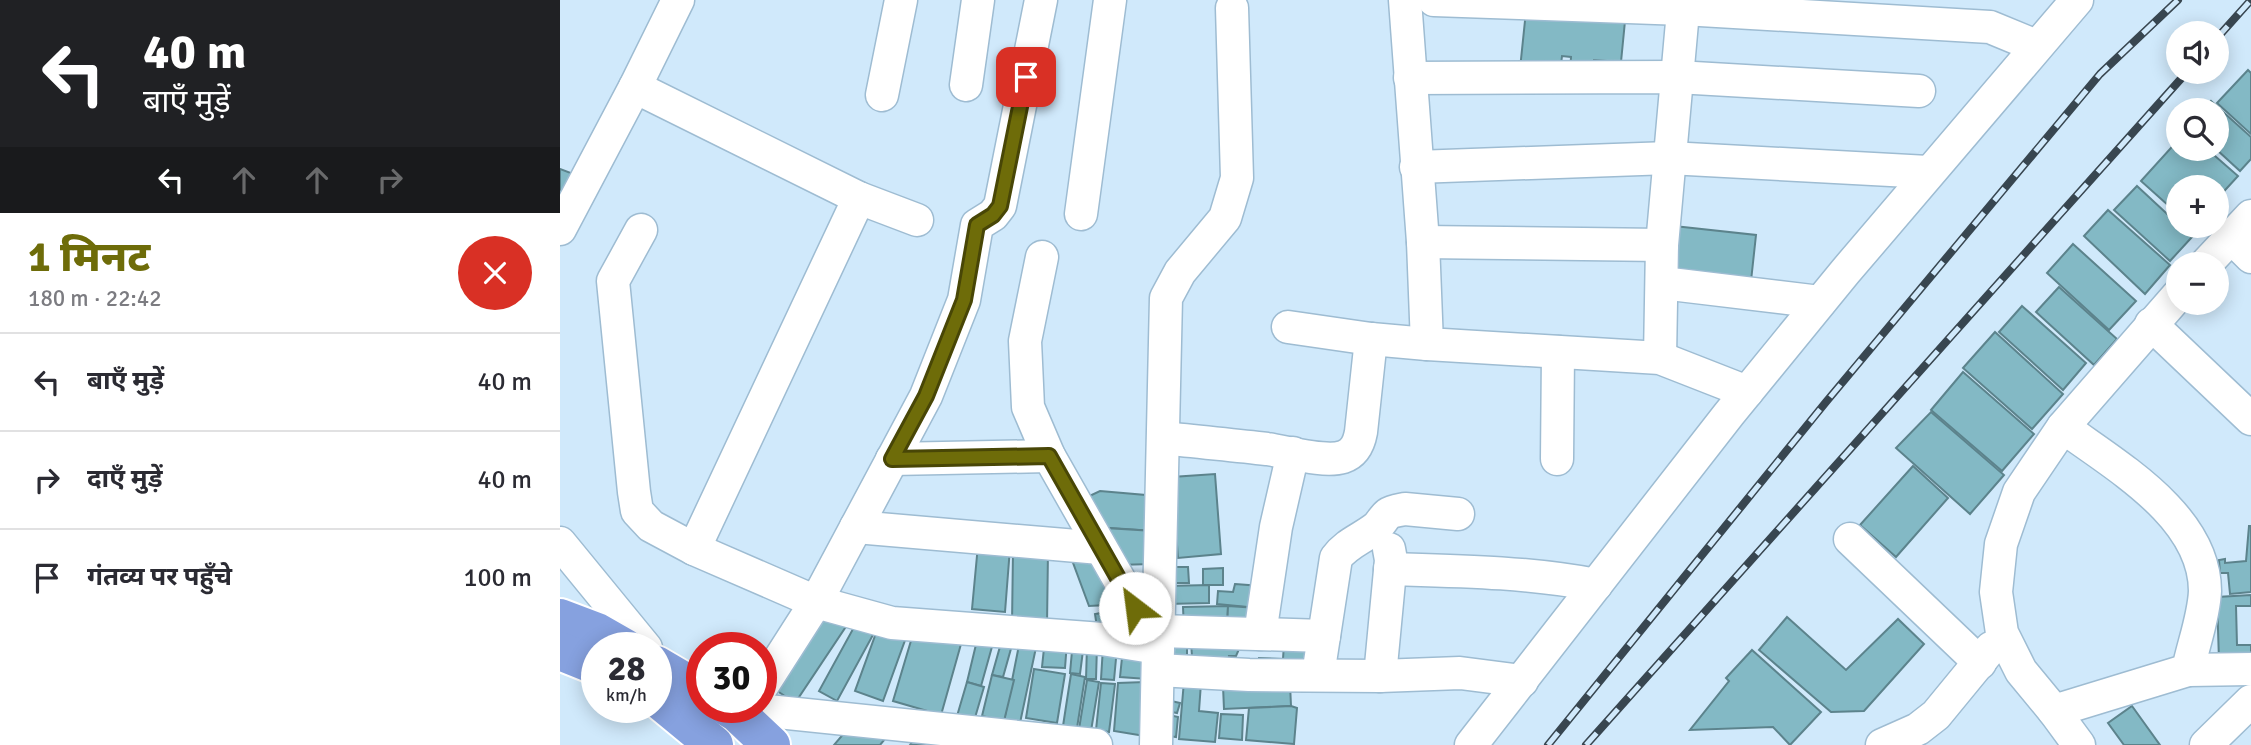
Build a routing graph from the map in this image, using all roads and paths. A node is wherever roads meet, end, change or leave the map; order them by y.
1 (678, 0) edge
2 (901, 0) edge
3 (978, 0) edge
4 (1041, 0) edge
5 (1110, 0) edge
6 (1405, 0) edge
7 (1434, 0) edge
8 (2077, 0) edge
9 (1684, 5) edge
10 (1232, 8) dead end
11 (2036, 47) junction
12 (1676, 77) junction
13 (1410, 78) junction
14 (966, 85) dead end
15 (635, 87) junction
16 (1919, 91) dead end
17 (882, 95) dead end
18 (1668, 158) junction
19 (1416, 167) junction
20 (1928, 172) junction
21 (859, 198) junction
22 (1082, 214) dead end
23 (917, 220) dead end
24 (560, 229) edge
25 (641, 230) dead end
26 (2244, 237) edge
27 (1423, 242) junction
28 (1662, 245) junction
29 (2223, 252) edge
30 (1042, 257) dead end
31 (1662, 283) junction
32 (1820, 302) junction
33 (2166, 308) edge
34 (2151, 324) junction
35 (1288, 327) dead end
36 (1371, 339) junction
37 (1427, 344) junction
38 (1558, 352) junction
39 (1660, 358) junction
40 (1747, 392) junction
41 (2251, 419) edge
42 (2063, 427) junction
43 (1164, 438) junction
44 (1293, 453) junction
45 (1049, 456) junction
46 (892, 459) junction
47 (1557, 460) dead end
48 (1458, 514) dead end
49 (856, 527) junction
50 (1367, 534) junction
51 (1850, 539) dead end
52 (560, 543) edge
53 (1100, 548) junction
54 (694, 550) junction
55 (1390, 569) junction
56 (1596, 585) junction
57 (816, 602) junction
58 (560, 618) edge
59 (597, 632) edge
60 (628, 632) edge
61 (2002, 633) junction
62 (1260, 634) junction
63 (1324, 636) junction
64 (1158, 650) junction
65 (560, 651) edge
66 (777, 659) edge
67 (581, 660) edge
68 (1980, 663) junction
69 (2251, 669) edge
70 (2188, 670) junction
71 (1318, 675) junction
72 (1380, 676) junction
73 (1522, 681) junction
74 (672, 693) edge
75 (2251, 701) edge
76 (777, 709) edge
77 (2054, 711) junction
78 (725, 723) edge
79 (757, 723) edge
80 (704, 742) edge
81 (771, 745) edge
82 (1096, 745) edge
83 (1156, 745) edge
84 (1471, 745) edge
85 (1882, 745) edge
86 (2079, 745) edge
87 (2206, 745) edge

1 - 15 street
2 - 17 street
3 - 14 street
4 - 46 street
5 - 22 street
6 - 13 street
7 - 9 street
8 - 11 street
9 - 11 street
9 - 12 street
10 - 43 street
11 - 20 street
12 - 13 street
12 - 16 street
12 - 18 street
13 - 19 street
15 - 21 street
15 - 24 street
18 - 19 street
18 - 20 street
18 - 28 street
19 - 27 street
20 - 32 street
21 - 23 street
21 - 54 street
25 - 54 street
26 - 29 street
27 - 28 street
27 - 37 street
28 - 31 street
30 - 45 street
31 - 32 street
31 - 39 street
32 - 40 street
33 - 34 street
34 - 41 street
34 - 42 street
35 - 36 street
36 - 37 street
36 - 44 street
37 - 38 street
38 - 39 street
38 - 47 street
39 - 40 street
40 - 56 street
42 - 61 street
42 - 70 street
43 - 44 street
43 - 64 street
44 - 62 street
45 - 46 street
45 - 53 street
46 - 49 street
48 - 50 street
49 - 53 street
49 - 57 street
50 - 55 street
50 - 63 street
51 - 68 street
52 - 60 street
53 - 64 street
54 - 57 street
55 - 56 street
55 - 72 street
56 - 73 street
57 - 64 street
57 - 66 street
58 - 59 highway
61 - 68 street
61 - 77 street
62 - 63 street
62 - 64 street
63 - 71 street
64 - 71 street
64 - 83 street
65 - 67 highway
68 - 85 street
69 - 70 street
70 - 77 street
71 - 72 street
72 - 73 street
73 - 84 street
74 - 80 highway
75 - 87 street
76 - 82 street
77 - 86 street
78 - 80 street
79 - 81 highway

